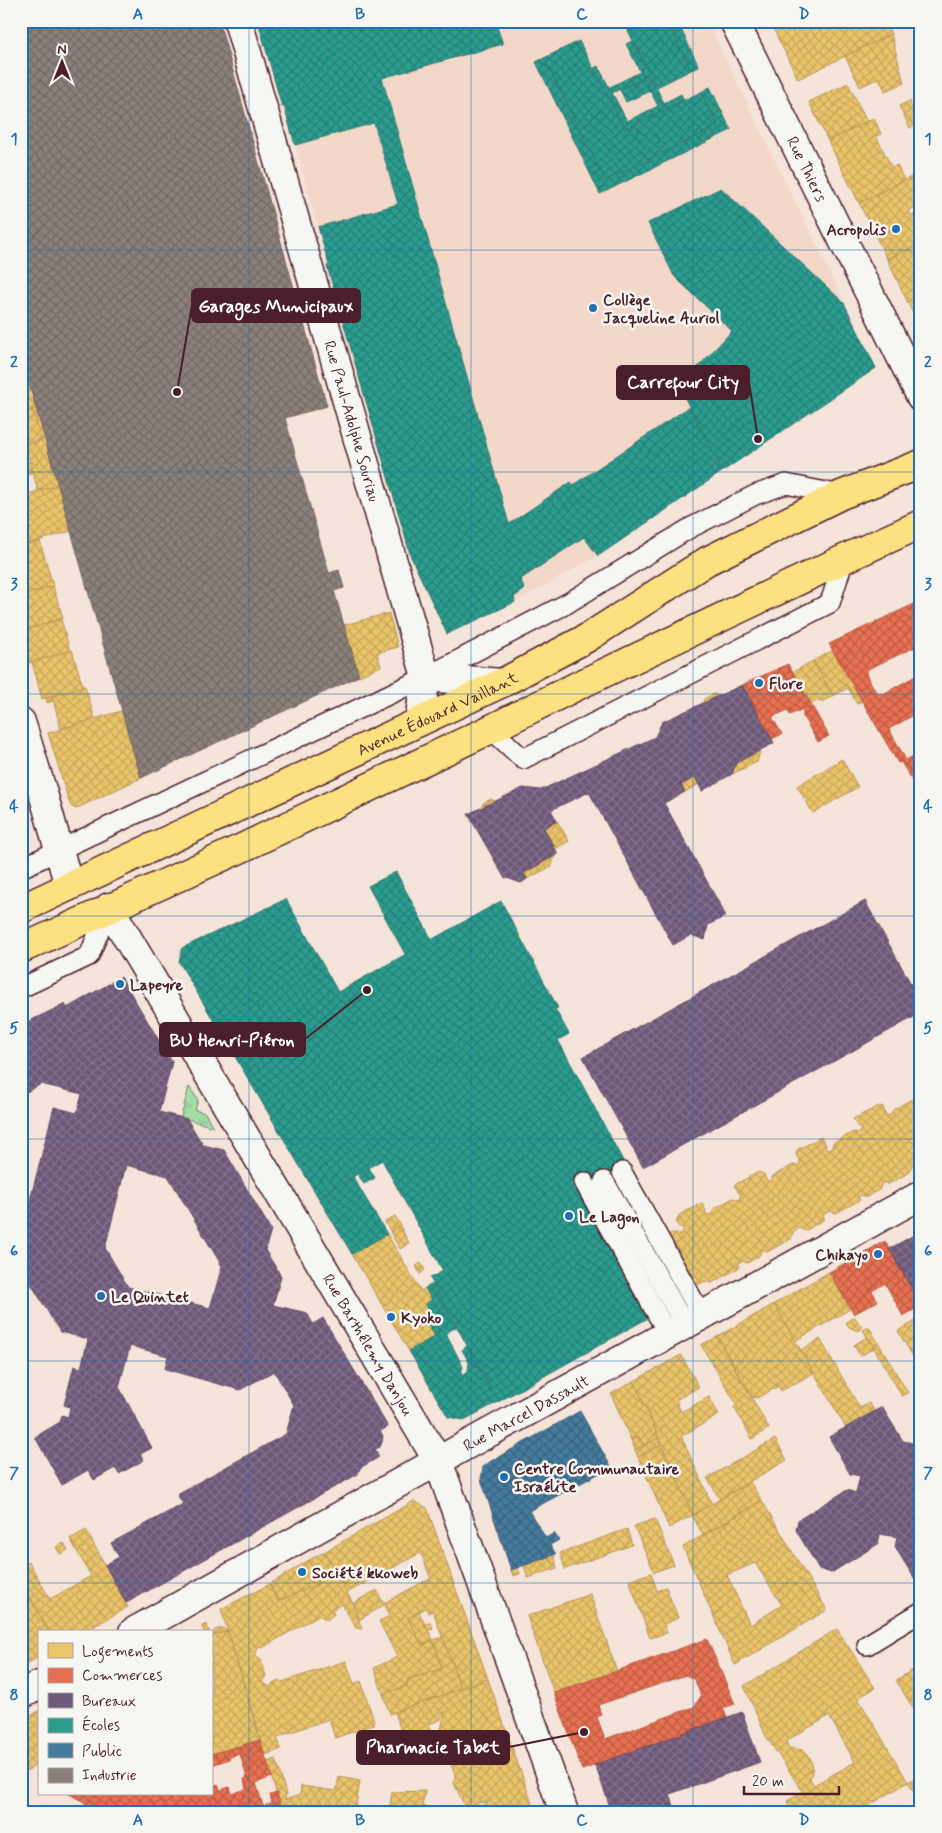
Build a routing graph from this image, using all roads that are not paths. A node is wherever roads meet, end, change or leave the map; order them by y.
1 (238, 21) edge
2 (734, 21) edge
3 (918, 382) edge
4 (921, 464) edge
5 (841, 495) junction
6 (921, 524) edge
7 (844, 559) junction
8 (426, 677) junction
9 (502, 683) junction
10 (21, 722) edge
11 (419, 722) junction
12 (492, 729) junction
13 (58, 851) junction
14 (21, 868) edge
15 (69, 886) junction
16 (109, 907) junction
17 (21, 909) edge
18 (21, 949) edge
19 (21, 988) edge
20 (622, 1172) dead end
21 (604, 1181) dead end
22 (584, 1182) dead end
23 (921, 1195) edge
24 (685, 1325) junction
25 (438, 1461) junction
26 (921, 1612) edge
27 (137, 1630) edge
28 (867, 1645) dead end
29 (38, 1686) edge
30 (21, 1694) edge
31 (564, 1812) edge

1 - 8 street, Rue Paul-Adolphe Souriau
2 - 3 street, Rue Thiers
4 - 5 main road, Avenue Édouard Vaillant
5 - 8 lane
5 - 9 main road, Avenue Édouard Vaillant
6 - 7 main road
7 - 12 main road
7 - 12 lane
8 - 9 street
8 - 11 street, Rue Paul-Adolphe Souriau
8 - 13 lane
9 - 11 main road, Avenue Édouard Vaillant
10 - 13 street
11 - 15 main road, Avenue Édouard Vaillant
12 - 16 main road
13 - 14 lane
13 - 15 street
15 - 17 main road, Avenue Édouard Vaillant
16 - 18 main road
16 - 19 lane
16 - 25 street, Rue Barthélemy Danjou
20 - 24 lane
21 - 24 lane
22 - 24 lane
23 - 24 street, Rue Marcel Dassault
24 - 25 street, Rue Marcel Dassault
25 - 27 street, Rue Marcel Dassault
25 - 31 street, Rue Barthélemy Danjou
26 - 28 lane
29 - 30 street

